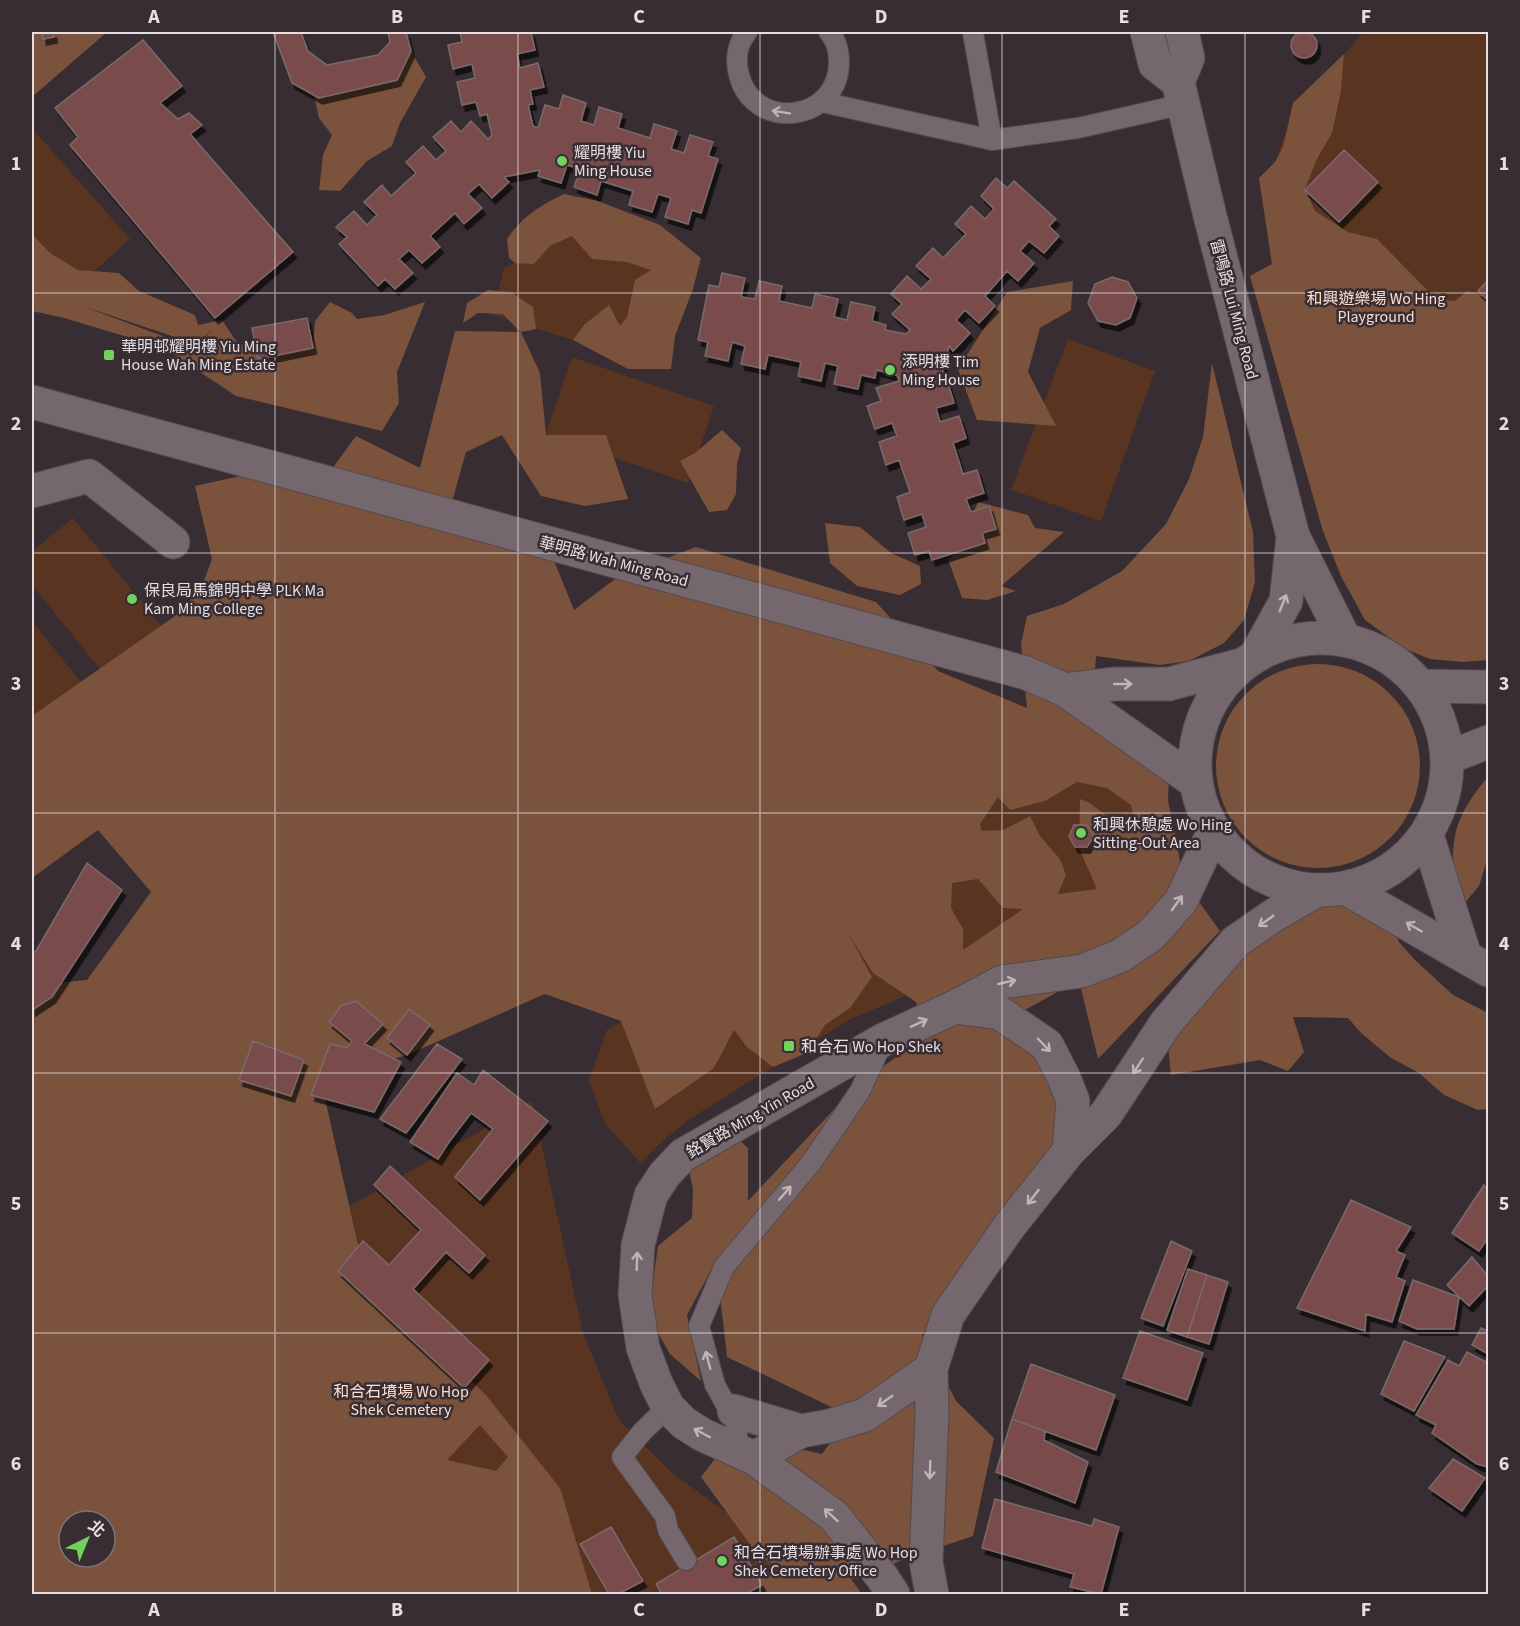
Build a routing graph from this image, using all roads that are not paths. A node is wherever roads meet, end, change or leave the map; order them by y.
1 (747, 32) edge
2 (829, 32) edge
3 (1147, 32) edge
4 (1182, 32) edge
5 (973, 33) dead end
6 (1181, 93) junction
7 (822, 102) junction
8 (993, 140) junction
9 (32, 386) edge
10 (32, 402) edge
11 (162, 438) junction
12 (32, 491) edge
13 (1293, 536) junction
14 (173, 542) dead end
15 (1345, 640) junction
16 (1249, 660) junction
17 (1420, 686) junction
18 (1488, 687) edge
19 (1065, 690) junction
20 (1488, 742) edge
21 (1447, 758) junction
22 (1194, 781) junction
23 (1213, 832) junction
24 (1427, 835) junction
25 (1331, 890) junction
26 (1477, 963) edge
27 (955, 1007) junction
28 (883, 1040) junction
29 (1069, 1151) junction
30 (931, 1369) junction
31 (668, 1407) junction
32 (734, 1411) junction
33 (801, 1431) junction
34 (747, 1454) junction
35 (686, 1560) dead end
36 (893, 1594) edge
37 (932, 1594) edge

7 -> 1 lane
2 - 7 lane
3 - 6 street
4 - 6 street
5 - 8 lane
6 - 8 lane
6 - 13 street, 雷鳴路 Lui Ming Road
7 - 8 lane
9 - 11 street, 華明路 Wah Ming Road
10 - 11 street, 華明路 Wah Ming Road
11 - 19 street, 華明路 Wah Ming Road
12 - 14 street
13 - 15 street, 雷鳴路 Lui Ming Road
16 -> 13 street, 雷鳴路 Lui Ming Road
15 - 16 street
15 - 17 street
19 -> 16 street
16 - 22 street
17 - 18 street
17 - 21 street
19 - 22 street, 華明路 Wah Ming Road
20 - 21 street
21 - 24 street
22 - 23 street
23 - 25 street
27 -> 23 street, 銘賢路 Ming Yin Road
24 - 25 street
24 - 26 street
26 -> 25 street
25 -> 29 street
28 -> 27 street, 銘賢路 Ming Yin Road
27 -> 29 street
31 -> 28 street, 銘賢路 Ming Yin Road
32 -> 28 lane
29 -> 30 street
30 -> 33 street
30 -> 37 street
34 -> 31 street, 銘賢路 Ming Yin Road
31 - 35 lane
32 - 33 street
32 - 34 lane
33 - 34 street
36 -> 34 street, 銘賢路 Ming Yin Road

